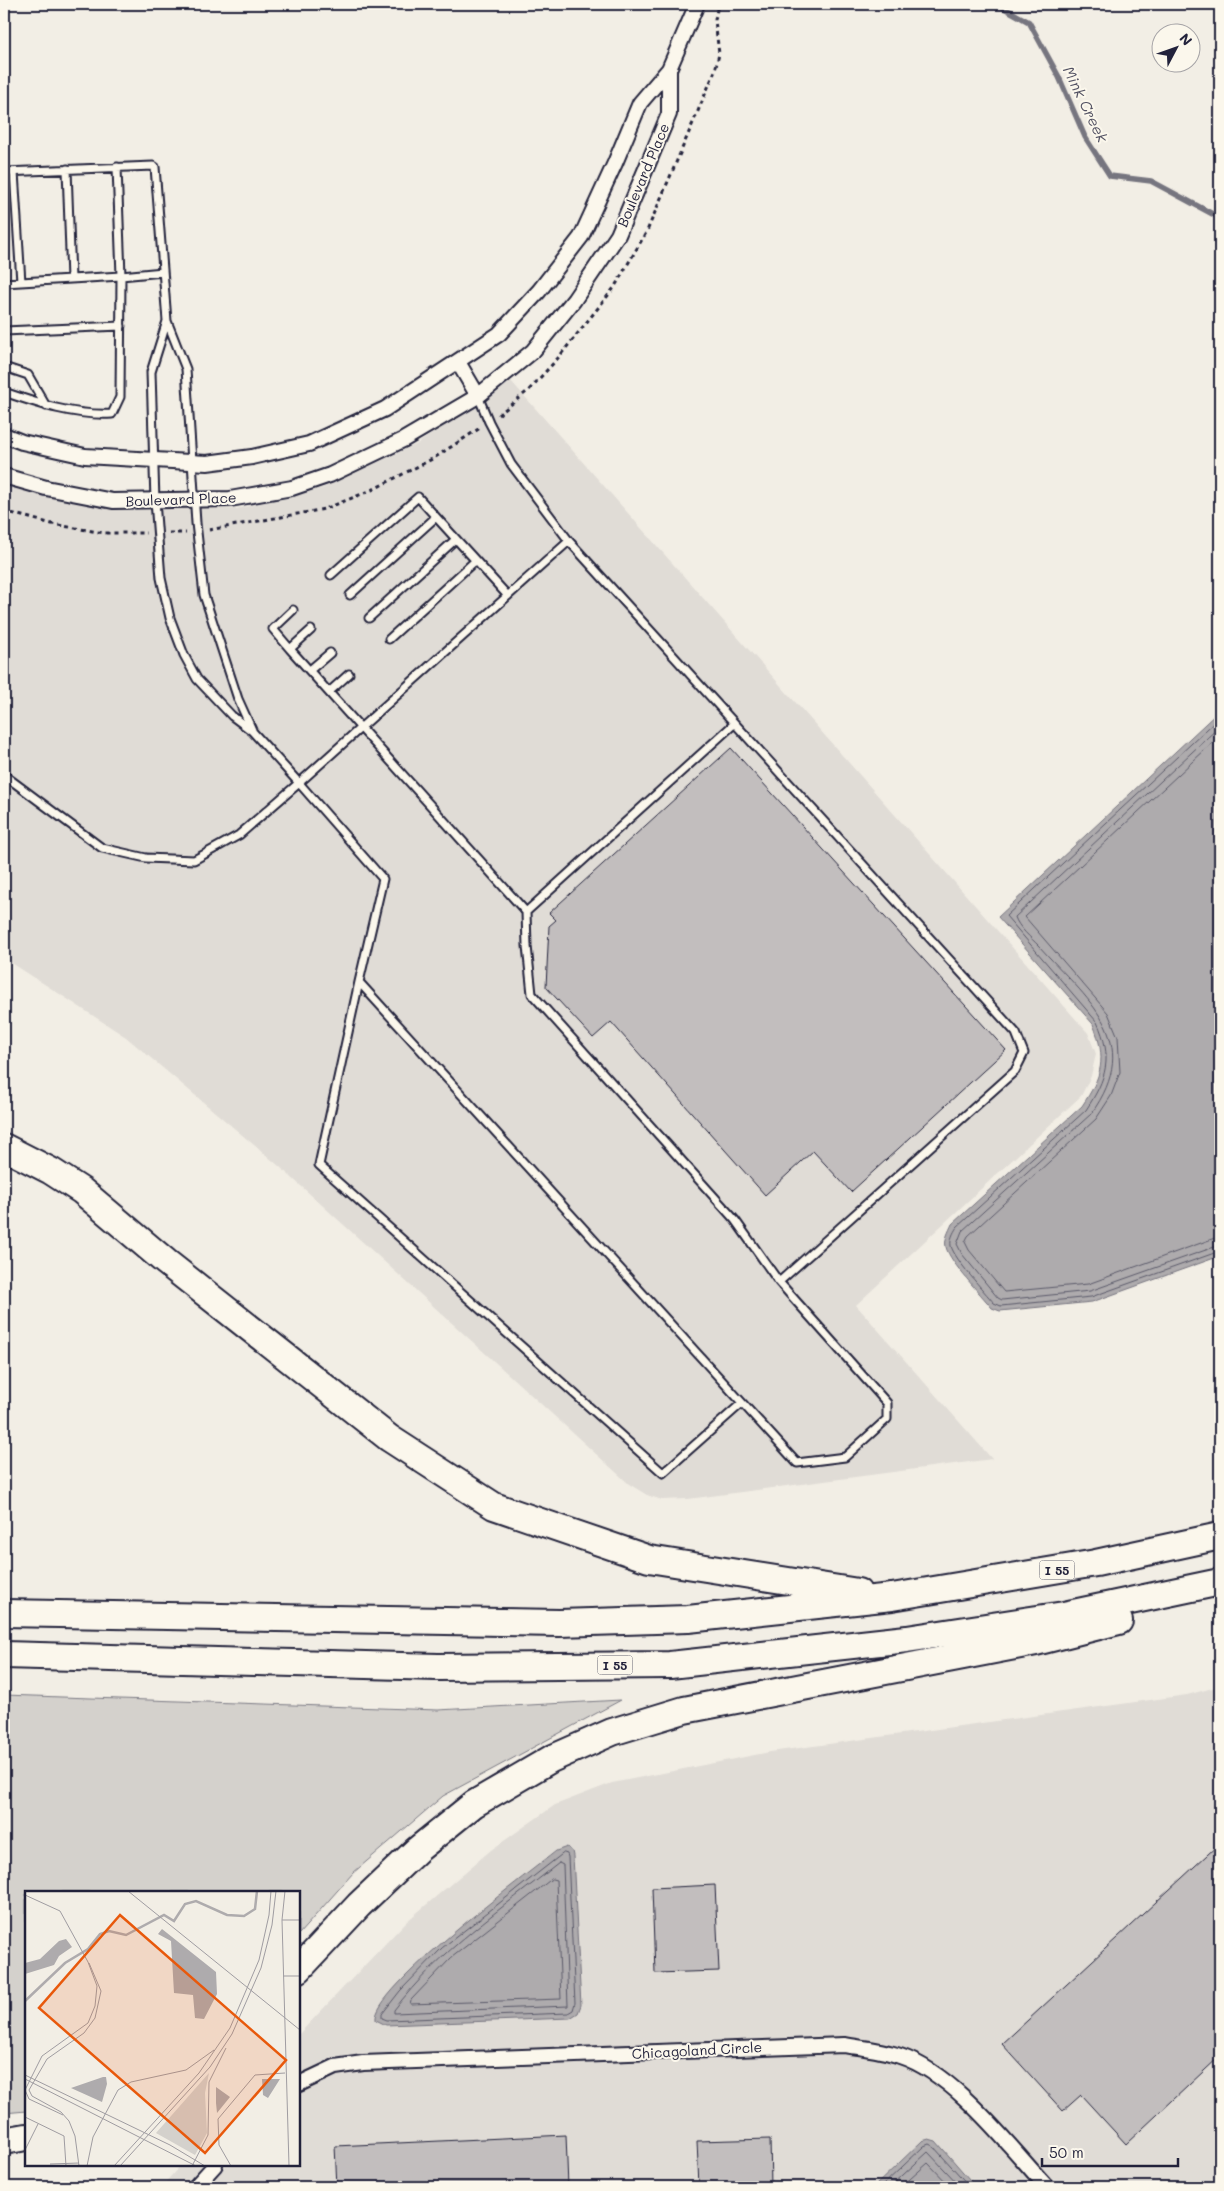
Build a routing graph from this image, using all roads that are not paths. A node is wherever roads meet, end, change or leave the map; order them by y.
1 (697, 4) edge
2 (669, 69) junction
3 (116, 167) junction
4 (67, 169) junction
5 (4, 172) edge
6 (14, 172) junction
7 (163, 272) junction
8 (121, 276) junction
9 (71, 279) junction
10 (21, 282) junction
11 (4, 283) edge
12 (167, 321) junction
13 (121, 326) junction
14 (4, 331) edge
15 (458, 362) junction
16 (4, 367) edge
17 (4, 392) edge
18 (478, 396) junction
19 (46, 406) junction
20 (4, 435) edge
21 (153, 461) junction
22 (192, 462) junction
23 (4, 476) edge
24 (155, 501) junction
25 (194, 501) junction
26 (436, 517) junction
27 (456, 539) junction
28 (569, 541) junction
29 (475, 561) junction
30 (331, 575) dead end
31 (350, 595) dead end
32 (508, 596) junction
33 (292, 610) dead end
34 (369, 618) dead end
35 (311, 630) dead end
36 (389, 639) dead end
37 (290, 648) junction
38 (330, 653) dead end
39 (310, 670) junction
40 (349, 674) dead end
41 (329, 692) junction
42 (734, 724) junction
43 (362, 728) junction
44 (252, 731) junction
45 (4, 775) edge
46 (299, 783) junction
47 (526, 912) junction
48 (359, 982) junction
49 (4, 1147) edge
50 (778, 1282) junction
51 (742, 1403) junction
52 (1220, 1536) edge
53 (1220, 1582) edge
54 (1194, 1588) junction
55 (892, 1597) junction
56 (4, 1613) edge
57 (4, 1654) edge
58 (300, 1968) edge
59 (300, 2084) edge
60 (25, 2137) edge
61 (4, 2142) edge
62 (214, 2166) edge
63 (195, 2187) edge
64 (1047, 2187) edge

1 - 2 street
2 - 15 street
2 - 18 street, Boulevard Place
3 - 4 lane
3 - 7 lane
3 - 8 lane
4 - 6 lane
4 - 9 lane
5 - 6 lane
6 - 10 lane
7 - 8 lane
7 - 12 lane
8 - 9 lane
8 - 13 lane
9 - 10 lane
10 - 11 lane
12 - 21 lane
12 - 22 lane
13 - 14 lane
13 - 19 lane
15 - 18 street
15 - 22 street
16 - 19 lane
17 - 19 lane
18 - 25 street, Boulevard Place
18 - 28 lane
20 - 21 street
21 - 22 street
21 - 24 lane
22 - 25 lane
23 - 24 street, Boulevard Place
24 - 25 street, Boulevard Place
24 - 44 lane
25 - 44 lane
26 - 27 lane
26 - 30 lane
26 - 31 lane
27 - 29 lane
27 - 34 lane
28 - 32 lane
28 - 42 lane
29 - 32 lane
29 - 36 lane
32 - 43 lane
33 - 37 lane
35 - 37 lane
37 - 39 lane
38 - 39 lane
39 - 41 lane
40 - 41 lane
41 - 43 lane
42 - 47 lane
42 - 50 lane
43 - 46 lane
43 - 47 lane
44 - 46 lane
45 - 46 lane
46 - 48 lane
47 - 50 lane
48 - 51 lane
48 - 51 lane
49 - 55 highway
50 - 51 lane
52 - 55 highway, I 55
53 - 54 highway, I 55
54 - 57 highway, I 55
54 - 58 highway
55 - 56 highway, I 55
59 - 64 street, Chicagoland Circle
60 - 61 highway
62 - 63 street

